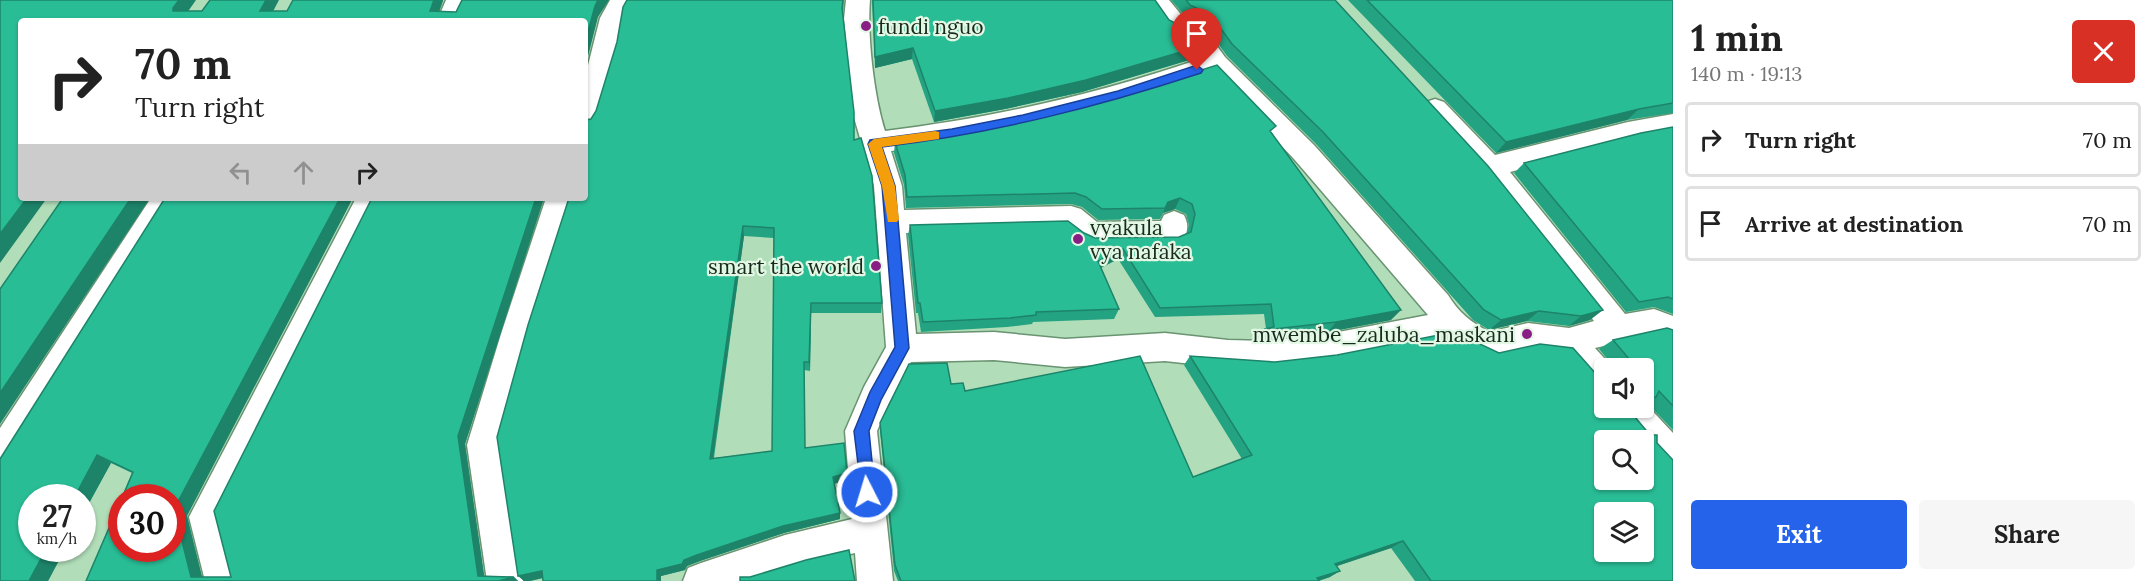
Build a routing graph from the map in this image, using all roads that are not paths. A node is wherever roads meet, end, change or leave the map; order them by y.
1 (458, 0) edge
2 (622, 0) edge
3 (858, 0) edge
4 (1156, 0) edge
5 (450, 18) edge
6 (1216, 63) junction
7 (1420, 92) edge
8 (588, 111) edge
9 (1673, 124) edge
10 (874, 144) junction
11 (1490, 167) junction
12 (164, 201) edge
13 (368, 201) edge
14 (559, 201) edge
15 (893, 222) junction
16 (1174, 223) dead end
17 (1618, 328) junction
18 (1458, 330) junction
19 (1673, 330) edge
20 (1569, 342) junction
21 (902, 348) junction
22 (1594, 370) edge
23 (1637, 418) edge
24 (0, 457) edge
25 (1673, 457) edge
26 (871, 533) junction
27 (223, 581) edge
28 (505, 581) edge
29 (701, 581) edge
30 (875, 581) edge

1 - 5 street
2 - 8 street
3 - 10 street
4 - 6 street
6 - 10 street
6 - 18 street
7 - 11 street
9 - 11 street
10 - 15 street
11 - 17 street
12 - 24 street
13 - 27 street
14 - 28 street
15 - 16 street
15 - 21 street
17 - 19 street
17 - 20 street
18 - 20 street
18 - 21 street
20 - 22 street
21 - 26 street
23 - 25 street
26 - 29 street
26 - 30 street

